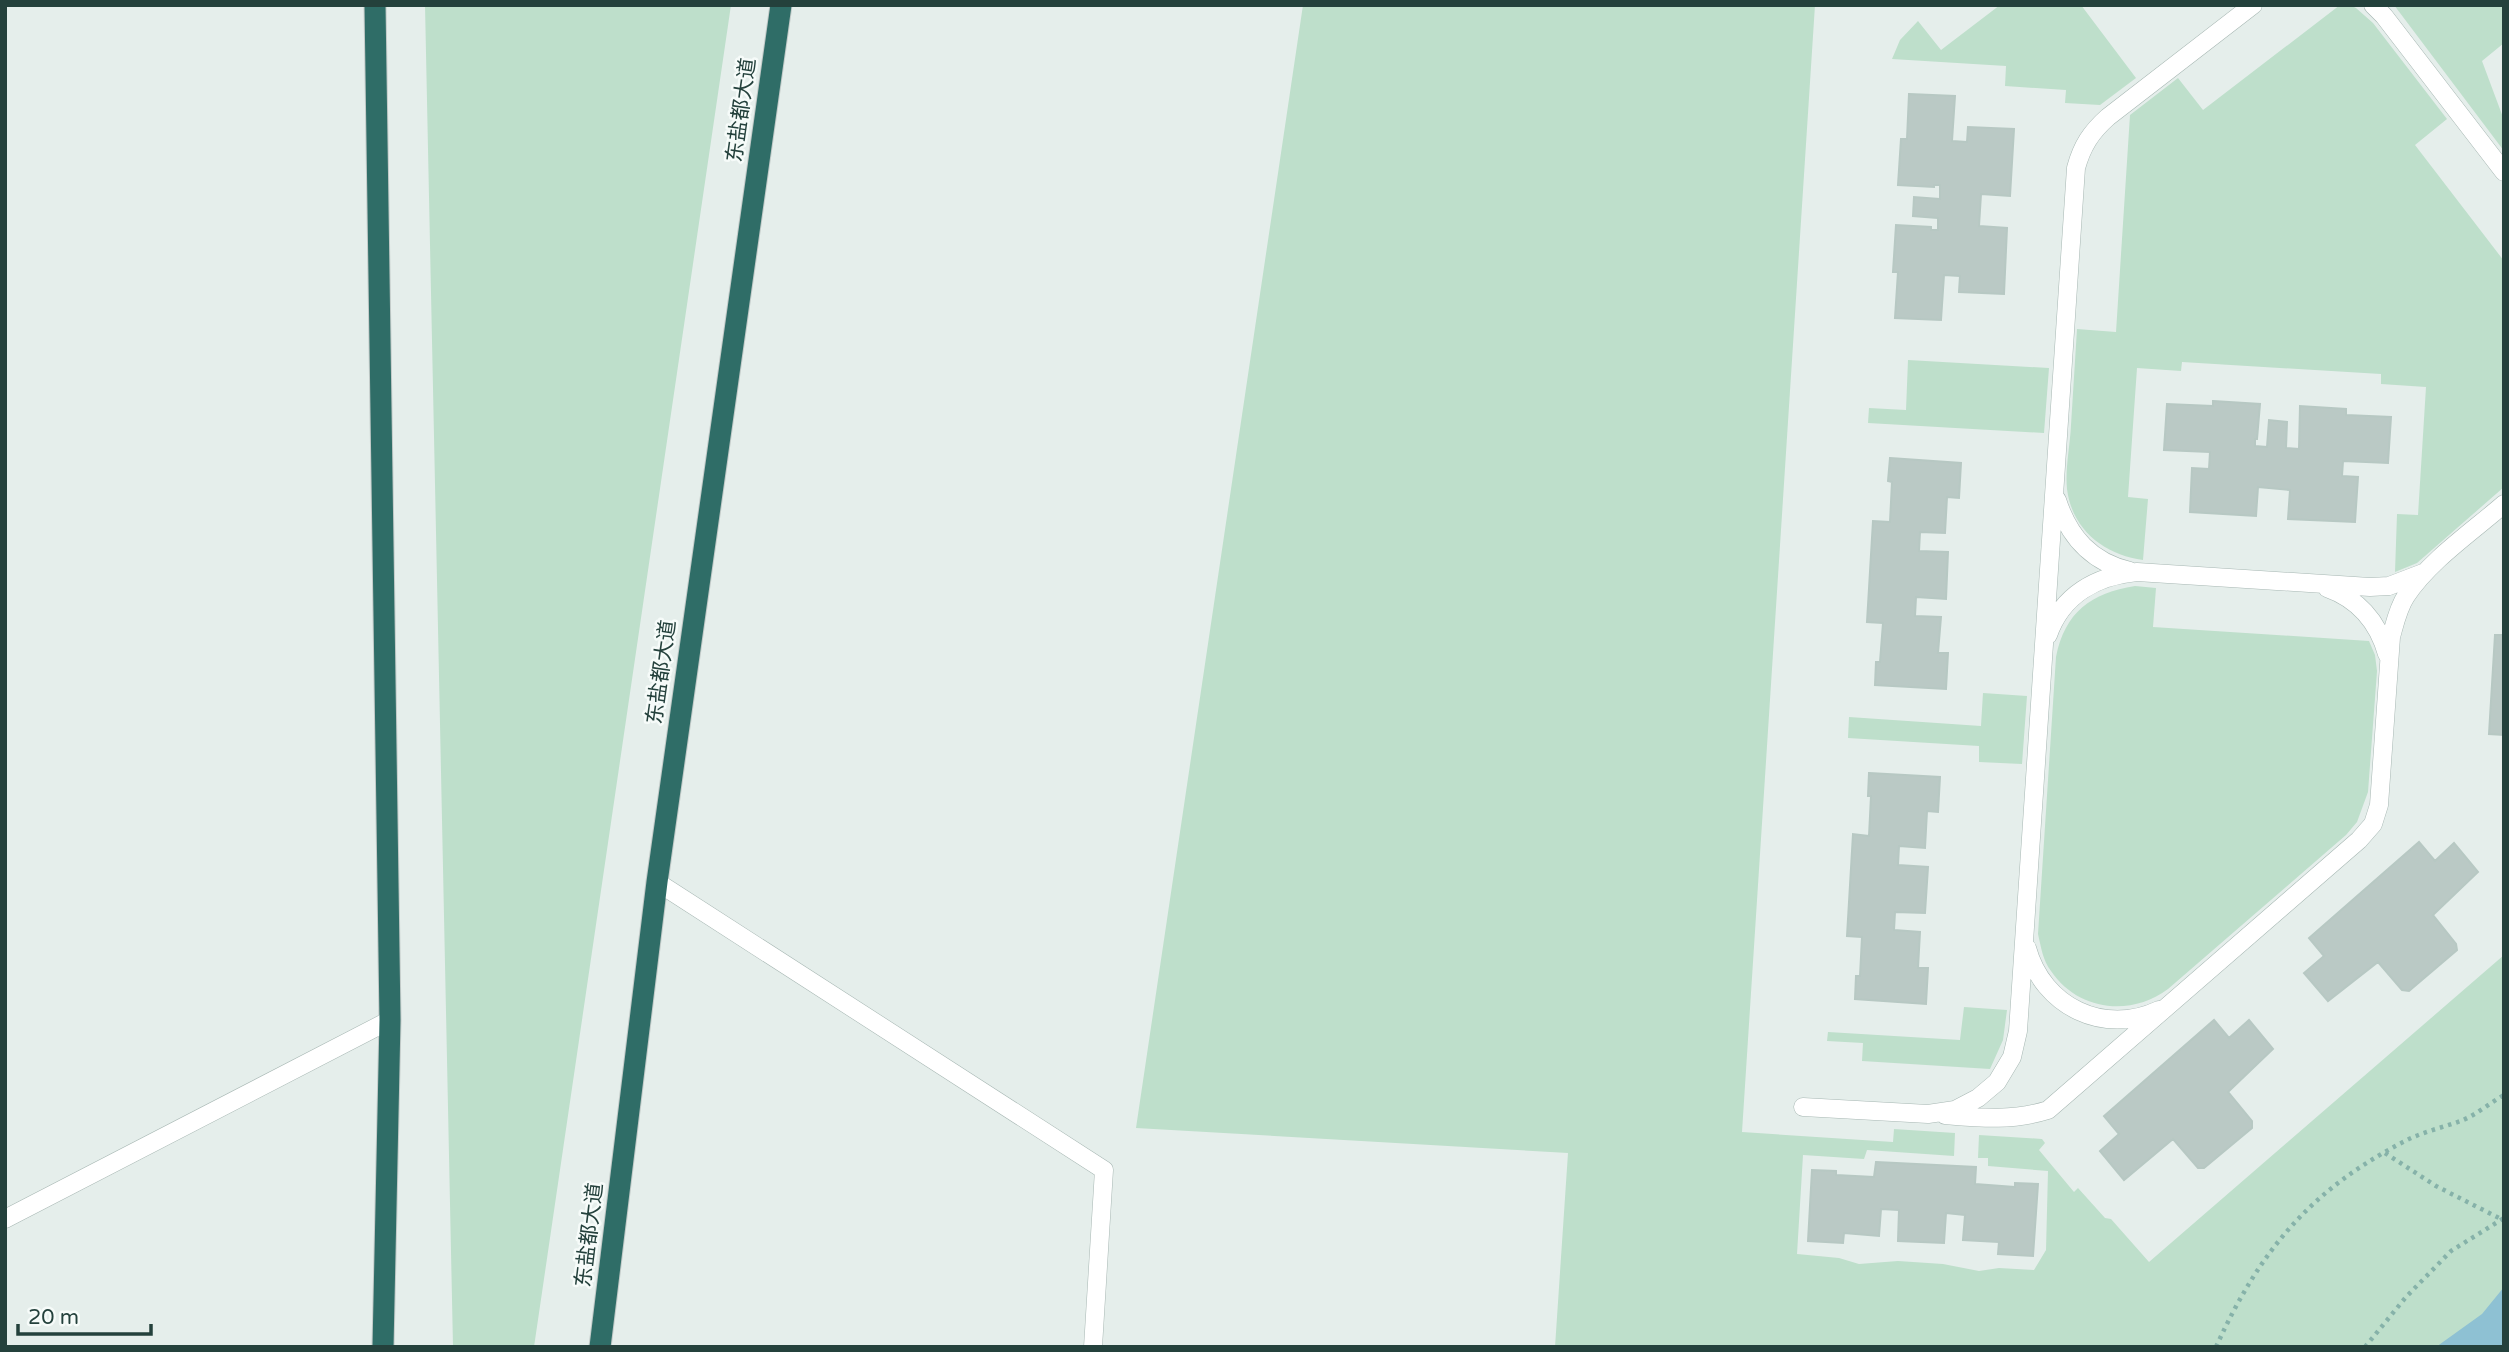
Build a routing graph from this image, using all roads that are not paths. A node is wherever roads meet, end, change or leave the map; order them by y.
1 (375, 5) edge
2 (780, 5) edge
3 (2253, 5) edge
4 (2379, 9) edge
5 (2504, 172) edge
6 (2054, 482) junction
7 (2504, 504) edge
8 (2430, 568) junction
9 (2137, 572) junction
10 (2313, 584) junction
11 (2043, 648) junction
12 (2389, 669) junction
13 (657, 881) junction
14 (2025, 931) junction
15 (2172, 1002) junction
16 (390, 1020) junction
17 (1803, 1107) dead end
18 (1928, 1114) junction
19 (5, 1219) edge
20 (383, 1347) edge
21 (600, 1347) edge
22 (1093, 1347) edge

1 - 16 highway
2 - 13 highway, 东盐都大道
3 - 6 lane
4 - 5 lane
6 - 9 lane
6 - 11 lane
7 - 8 lane
8 - 10 lane
8 - 12 lane
9 - 10 lane
9 - 11 lane
10 - 12 lane
11 - 14 lane
12 - 15 lane
13 - 21 highway, 东盐都大道
13 - 22 lane
14 - 15 lane
14 - 18 lane
15 - 18 lane
16 - 19 lane
16 - 20 highway
17 - 18 lane

